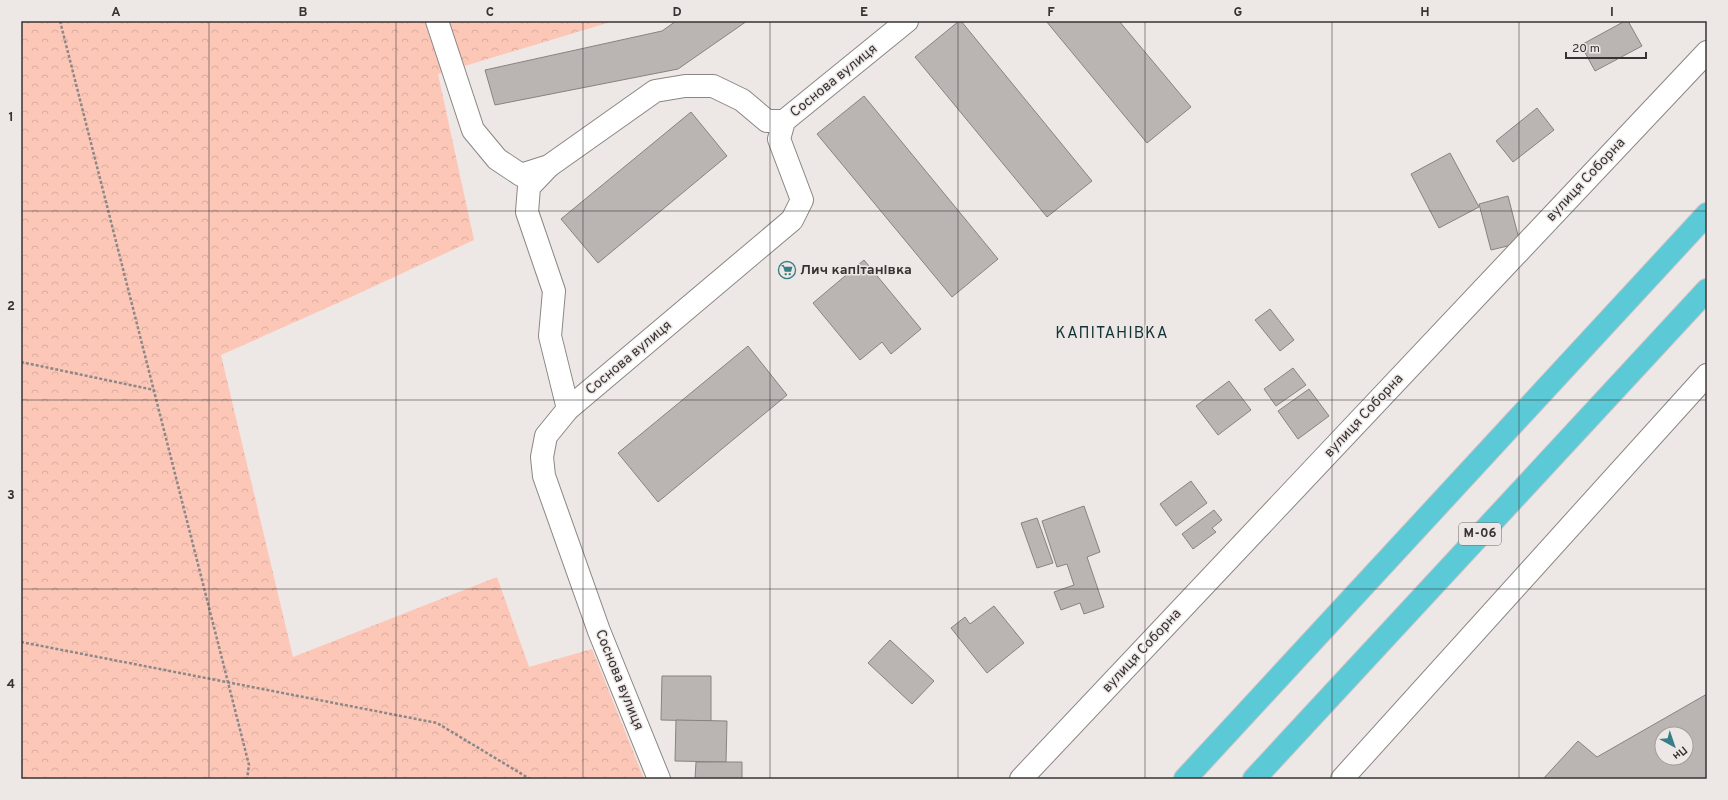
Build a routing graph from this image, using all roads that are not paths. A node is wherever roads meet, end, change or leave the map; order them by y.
1 (437, 21) edge
2 (907, 21) edge
3 (1707, 52) edge
4 (784, 120) junction
5 (549, 166) junction
6 (1707, 214) edge
7 (1707, 290) edge
8 (1707, 375) edge
9 (568, 409) junction
10 (659, 779) edge
11 (1021, 779) edge
12 (1185, 779) edge
13 (1254, 779) edge
14 (1342, 779) edge

1 - 5 street
2 - 4 street, Соснова вулиця
3 - 11 street, вулиця Соборна
4 - 5 street
4 - 9 street, Соснова вулиця
5 - 9 street
6 - 12 highway
7 - 13 highway, М-06
8 - 14 street
9 - 10 street, Соснова вулиця

